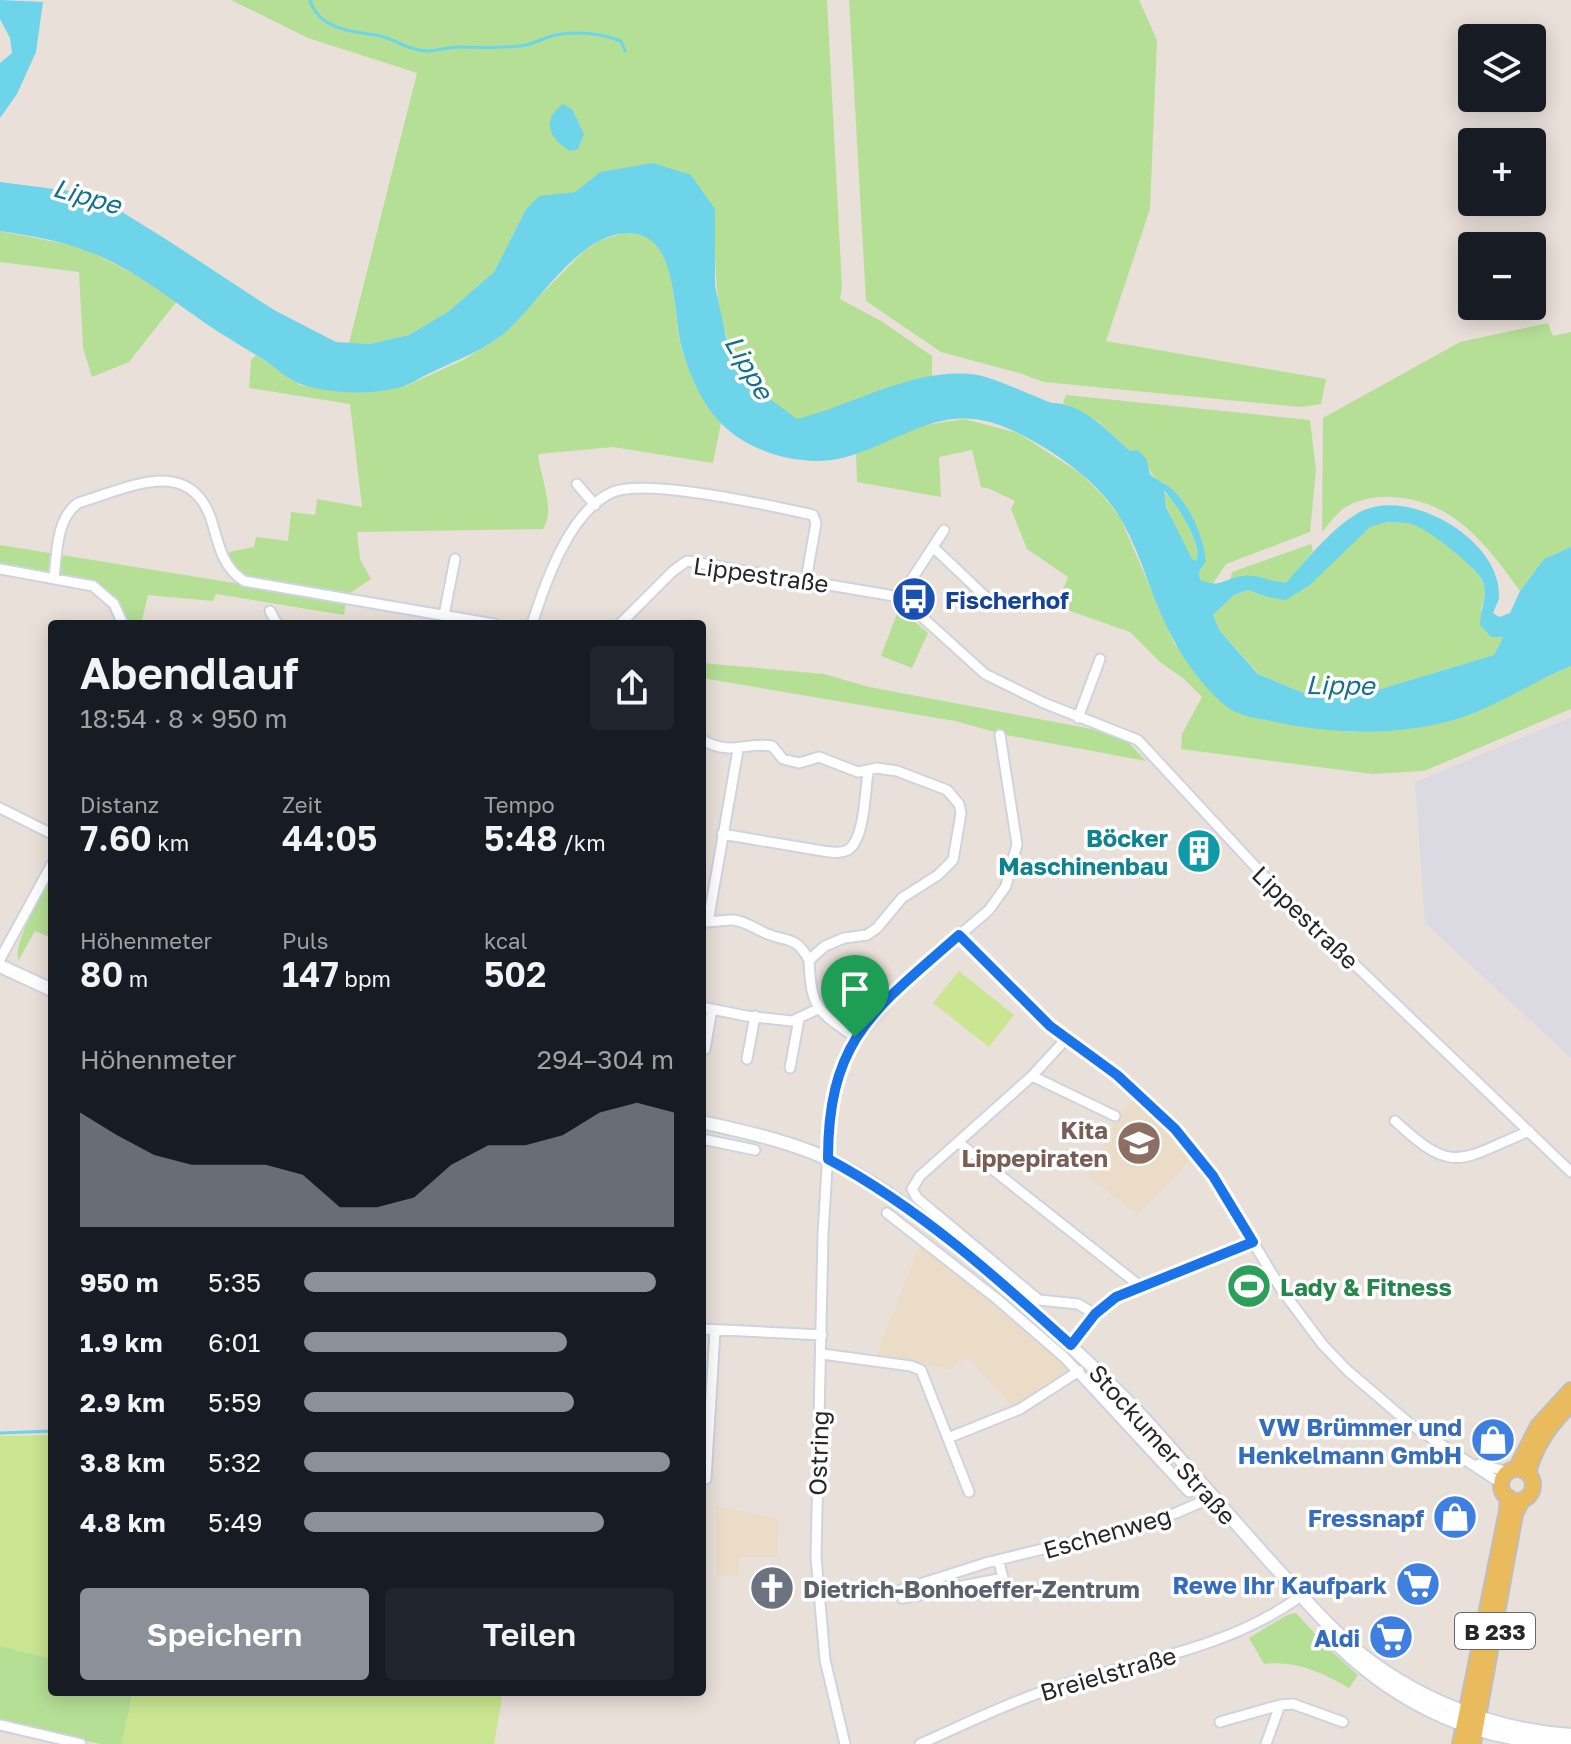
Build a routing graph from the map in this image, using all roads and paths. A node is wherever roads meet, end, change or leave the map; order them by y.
1 (577, 484) dead end
2 (595, 505) junction
3 (944, 530) dead end
4 (933, 547) junction
5 (455, 559) dead end
6 (0, 569) edge
7 (54, 578) junction
8 (806, 580) junction
9 (900, 597) junction
10 (990, 601) dead end
11 (270, 611) dead end
12 (444, 615) junction
13 (121, 620) edge
14 (275, 620) edge
15 (472, 620) edge
16 (533, 620) edge
17 (624, 620) edge
18 (1100, 659) dead end
19 (1078, 718) junction
20 (1000, 735) dead end
21 (706, 742) edge
22 (738, 750) junction
23 (868, 772) junction
24 (0, 808) edge
25 (48, 832) edge
26 (722, 834) junction
27 (48, 871) edge
28 (706, 916) edge
29 (706, 921) edge
30 (959, 935) junction
31 (0, 959) edge
32 (809, 960) junction
33 (0, 966) edge
34 (48, 988) edge
35 (707, 1008) edge
36 (818, 1009) junction
37 (755, 1016) junction
38 (799, 1019) junction
39 (706, 1028) edge
40 (855, 1037) junction
41 (1066, 1039) junction
42 (747, 1059) dead end
43 (790, 1068) dead end
44 (1032, 1076) junction
45 (1115, 1116) dead end
46 (1395, 1121) dead end
47 (706, 1123) edge
48 (1529, 1131) junction
49 (706, 1141) edge
50 (958, 1142) junction
51 (755, 1150) dead end
52 (828, 1159) junction
53 (1571, 1172) edge
54 (887, 1213) dead end
55 (1253, 1242) junction
56 (1140, 1286) junction
57 (1095, 1314) junction
58 (706, 1330) edge
59 (715, 1331) junction
60 (822, 1335) junction
61 (1071, 1345) junction
62 (822, 1354) junction
63 (1079, 1371) junction
64 (1571, 1390) edge
65 (1571, 1404) edge
66 (948, 1438) junction
67 (706, 1479) dead end
68 (1514, 1483) junction
69 (969, 1492) dead end
70 (1189, 1492) dead end
71 (1213, 1497) junction
72 (1258, 1550) junction
73 (999, 1562) junction
74 (1295, 1600) junction
75 (1280, 1705) junction
76 (1220, 1722) dead end
77 (1343, 1722) dead end
78 (0, 1725) edge
79 (1472, 1726) edge
80 (1571, 1735) edge
81 (1571, 1743) edge
82 (81, 1744) edge
83 (845, 1744) edge
84 (920, 1744) edge
85 (1266, 1744) edge
86 (1460, 1744) edge

1 - 2 street
2 - 8 street
2 - 16 street
3 - 4 street
4 - 9 street
4 - 10 street
5 - 12 street
6 - 7 street
7 - 12 street
7 - 13 street
8 - 9 street, Lippestraße
8 - 17 street, Lippestraße
9 - 19 street, Lippestraße
11 - 14 street
12 - 15 street
18 - 19 street
19 - 48 street, Lippestraße
20 - 30 street, Ostring
21 - 22 street
22 - 23 street
22 - 26 street
23 - 26 street
23 - 32 street
24 - 25 street
26 - 28 street
27 - 31 street
29 - 32 street
30 - 40 street, Ostring
30 - 41 street
32 - 36 street
33 - 34 main road
35 - 37 street
35 - 39 street
36 - 38 street
36 - 40 street
37 - 38 street
37 - 42 street
38 - 43 street
40 - 52 street, Ostring
41 - 44 street
41 - 55 street
44 - 45 street
44 - 50 street
46 - 48 street
47 - 52 main road, Stockumer Straße
48 - 53 street, Lippestraße
49 - 51 street
50 - 56 street
50 - 57 street
52 - 60 street, Ostring
52 - 61 main road, Stockumer Straße
54 - 63 street, Stockumer Straße
55 - 56 street
55 - 68 street
56 - 57 street
57 - 61 street
58 - 59 street
59 - 60 street
59 - 67 street
60 - 62 street, Ostring
61 - 71 main road, Stockumer Straße
62 - 66 street
62 - 83 street, Ostring
63 - 66 street
63 - 70 street, Stockumer Straße
64 - 68 main road, B 233
65 - 68 main road, B 233
66 - 69 street
68 - 79 main road, B 233
71 - 72 main road, Stockumer Straße
71 - 73 street, Eschenweg
72 - 74 main road, Stockumer Straße
72 - 79 main road, Stockumer Straße
73 - 73 street, Eschenweg
74 - 79 main road, Stockumer Straße
74 - 84 street, Breielstraße
75 - 76 street
75 - 77 street
75 - 85 street
78 - 82 street
79 - 80 main road, Stockumer Straße
79 - 81 main road, Stockumer Straße
79 - 86 main road, B 233

